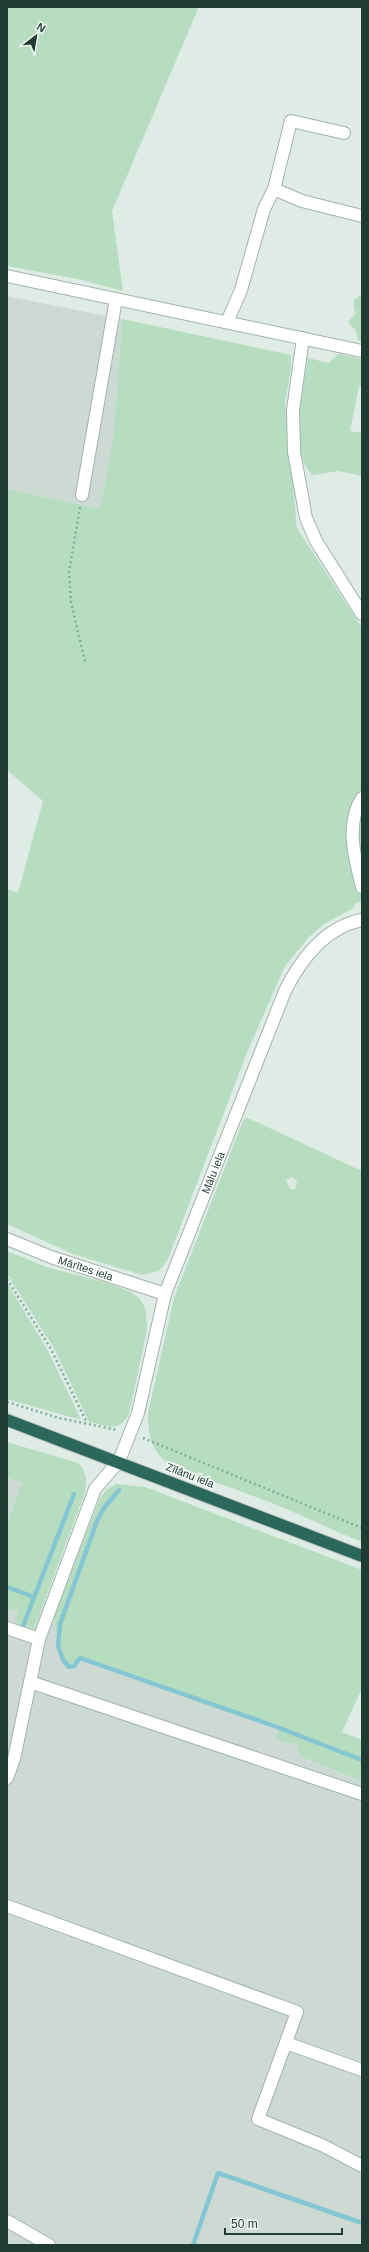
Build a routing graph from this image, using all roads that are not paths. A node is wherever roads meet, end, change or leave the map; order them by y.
1 (344, 133) dead end
2 (274, 189) junction
3 (362, 216) edge
4 (7, 276) edge
5 (116, 299) junction
6 (227, 322) junction
7 (303, 338) junction
8 (362, 351) edge
9 (82, 495) road end
10 (362, 614) edge
11 (362, 798) edge
12 (362, 887) edge
13 (362, 920) edge
14 (7, 1239) edge
15 (165, 1294) junction
16 (7, 1420) edge
17 (119, 1461) junction
18 (362, 1556) edge
19 (7, 1628) edge
20 (39, 1639) junction
21 (30, 1682) junction
22 (7, 1778) edge
23 (362, 1794) edge
24 (7, 1906) edge
25 (286, 2043) junction
26 (362, 2070) edge
27 (362, 2166) edge
28 (7, 2222) edge
29 (49, 2245) edge

1 - 2 street
2 - 3 street
2 - 6 street
4 - 5 street
5 - 6 street
5 - 9 street
6 - 7 street
7 - 8 street
7 - 10 street
11 - 12 street
13 - 15 street, Mālu iela
14 - 15 street, Mārītes iela
15 - 17 street, Mālu iela
16 - 17 highway, Zīlānu iela
17 - 18 highway, Zīlānu iela
17 - 20 street, Mālu iela
19 - 20 street
20 - 21 street, Mālu iela
21 - 22 street, Mālu iela
21 - 23 street
24 - 25 street
25 - 26 street
25 - 27 street
28 - 29 street

